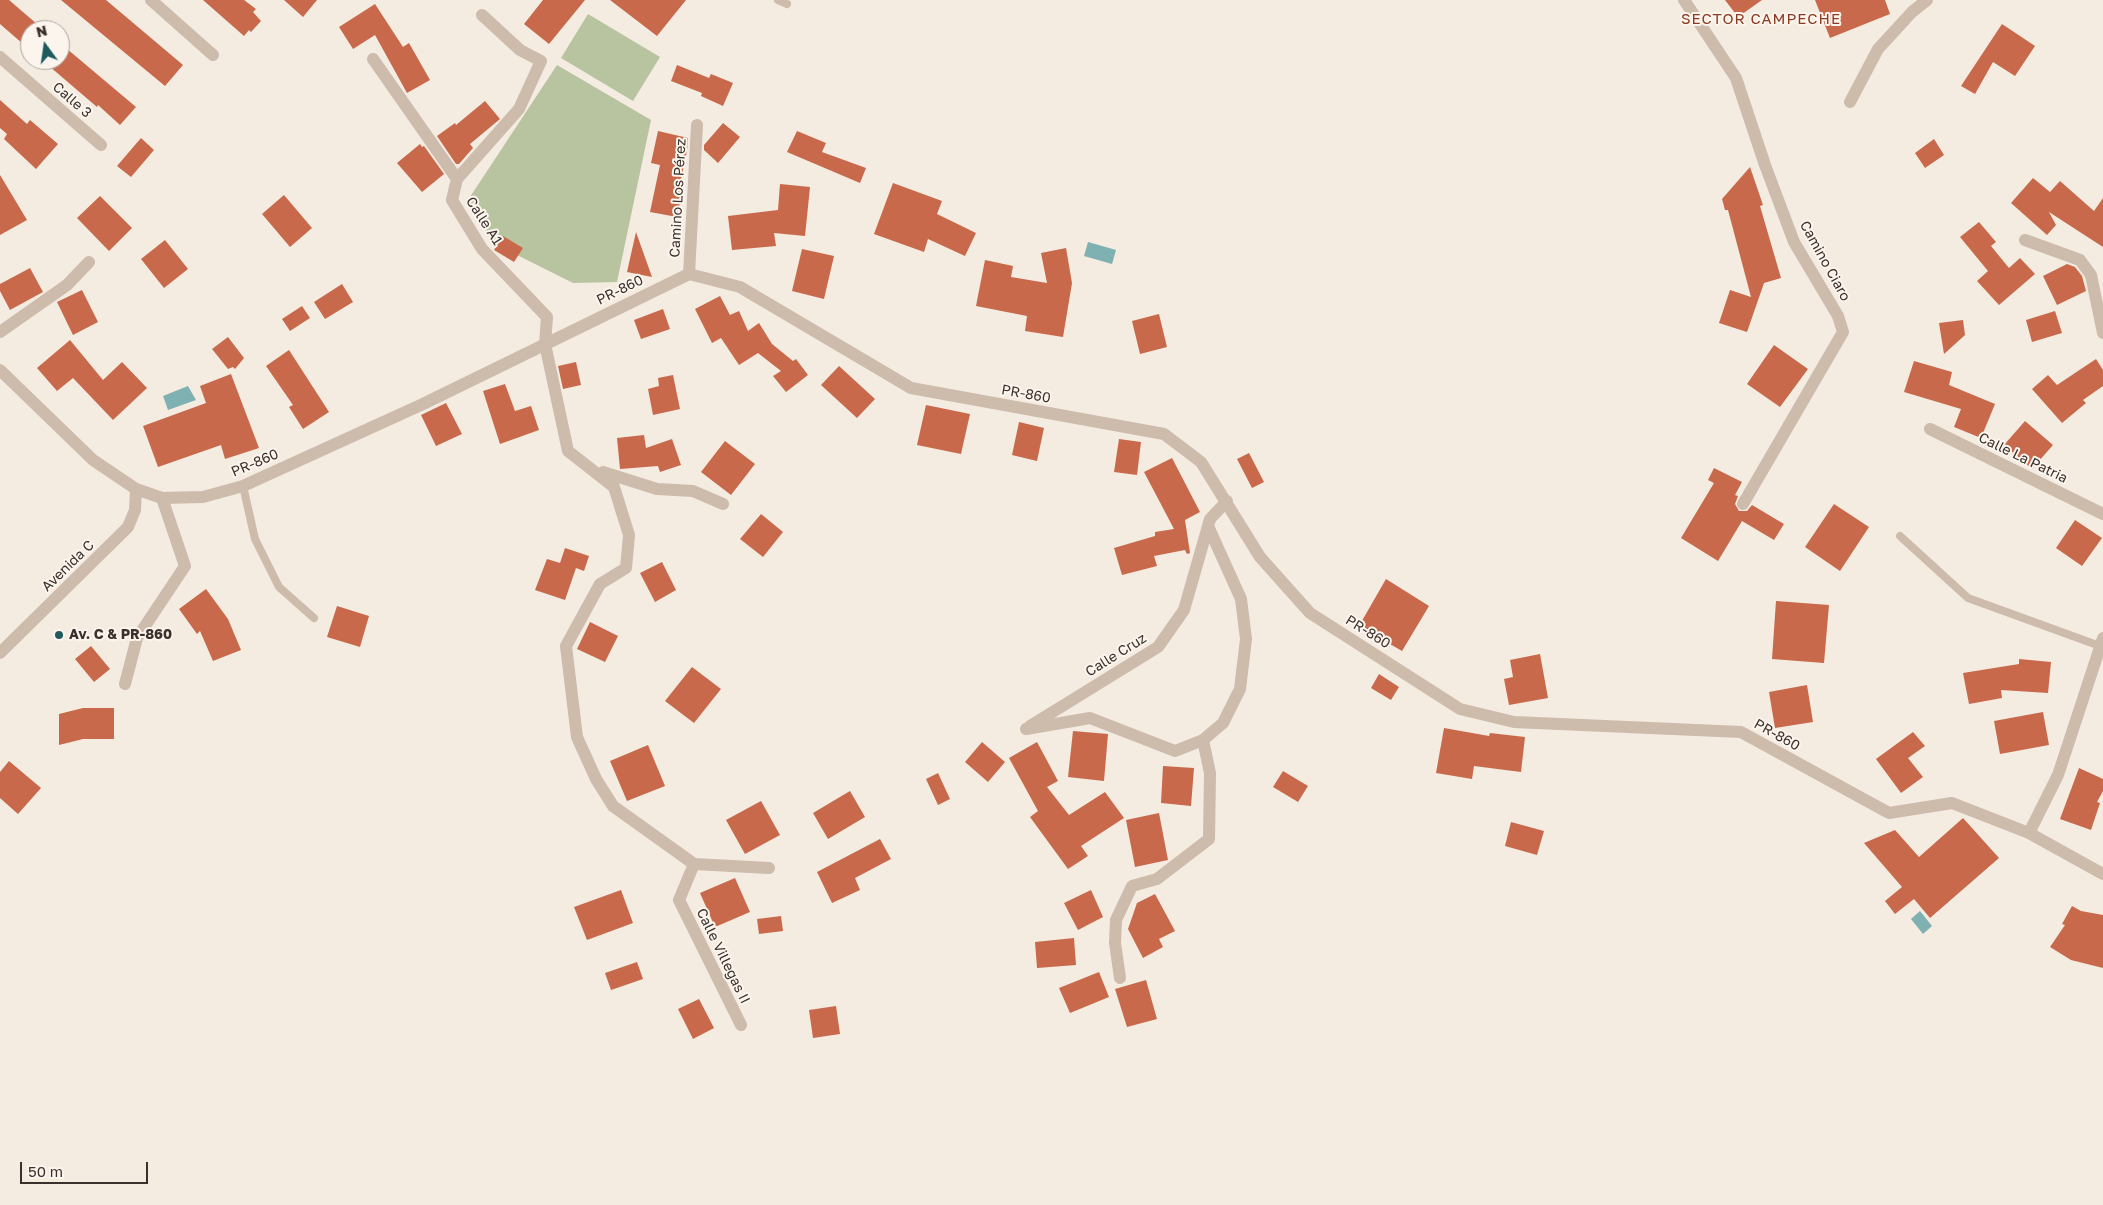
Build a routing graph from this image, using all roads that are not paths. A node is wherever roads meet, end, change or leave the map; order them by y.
1 (151, 0) edge
2 (778, 0) edge
3 (1684, 0) edge
4 (1927, 0) edge
5 (787, 4) dead end
6 (482, 15) dead end
7 (213, 55) dead end
8 (0, 57) edge
9 (373, 59) dead end
10 (1850, 102) dead end
11 (697, 125) dead end
12 (101, 145) dead end
13 (457, 179) junction
14 (2025, 240) dead end
15 (89, 262) dead end
16 (689, 274) junction
17 (0, 332) edge
18 (2103, 333) edge
19 (545, 344) junction
20 (0, 370) edge
21 (1930, 429) dead end
22 (589, 467) junction
23 (243, 486) junction
24 (136, 489) junction
25 (162, 498) junction
26 (1227, 501) junction
27 (723, 504) dead end
28 (1743, 504) dead end
29 (2103, 514) edge
30 (1208, 526) junction
31 (1900, 536) dead end
32 (314, 618) dead end
33 (2102, 642) edge
34 (0, 653) edge
35 (125, 684) dead end
36 (1203, 740) junction
37 (2029, 833) junction
38 (694, 864) junction
39 (770, 868) dead end
40 (2103, 874) edge
41 (1120, 978) dead end
42 (741, 1025) dead end

1 - 7 street
2 - 5 lane
3 - 28 street, Camino Ciaro
4 - 10 street
6 - 13 street
8 - 12 street, Calle 3
9 - 13 street
11 - 16 street, Camino Los Pérez
13 - 19 street, Calle A1
14 - 18 street
15 - 17 street
16 - 19 street, PR-860 / PR-860
16 - 26 street, PR-860 / PR-860
19 - 22 street
19 - 23 street, PR-860 / PR-860
20 - 24 street, PR-860 / PR-860
21 - 29 street, Calle La Patria
22 - 27 street
22 - 38 street
23 - 25 street, PR-860 / PR-860
23 - 32 lane
24 - 25 street, PR-860 / PR-860
24 - 34 street, Avenida C
25 - 35 street
26 - 30 street, Calle Cruz
26 - 37 street, PR-860 / PR-860
30 - 36 street
30 - 36 street, Calle Cruz
31 - 33 lane
33 - 37 street
36 - 41 street
37 - 40 street, PR-860
38 - 39 street
38 - 42 street, Calle Villegas II

